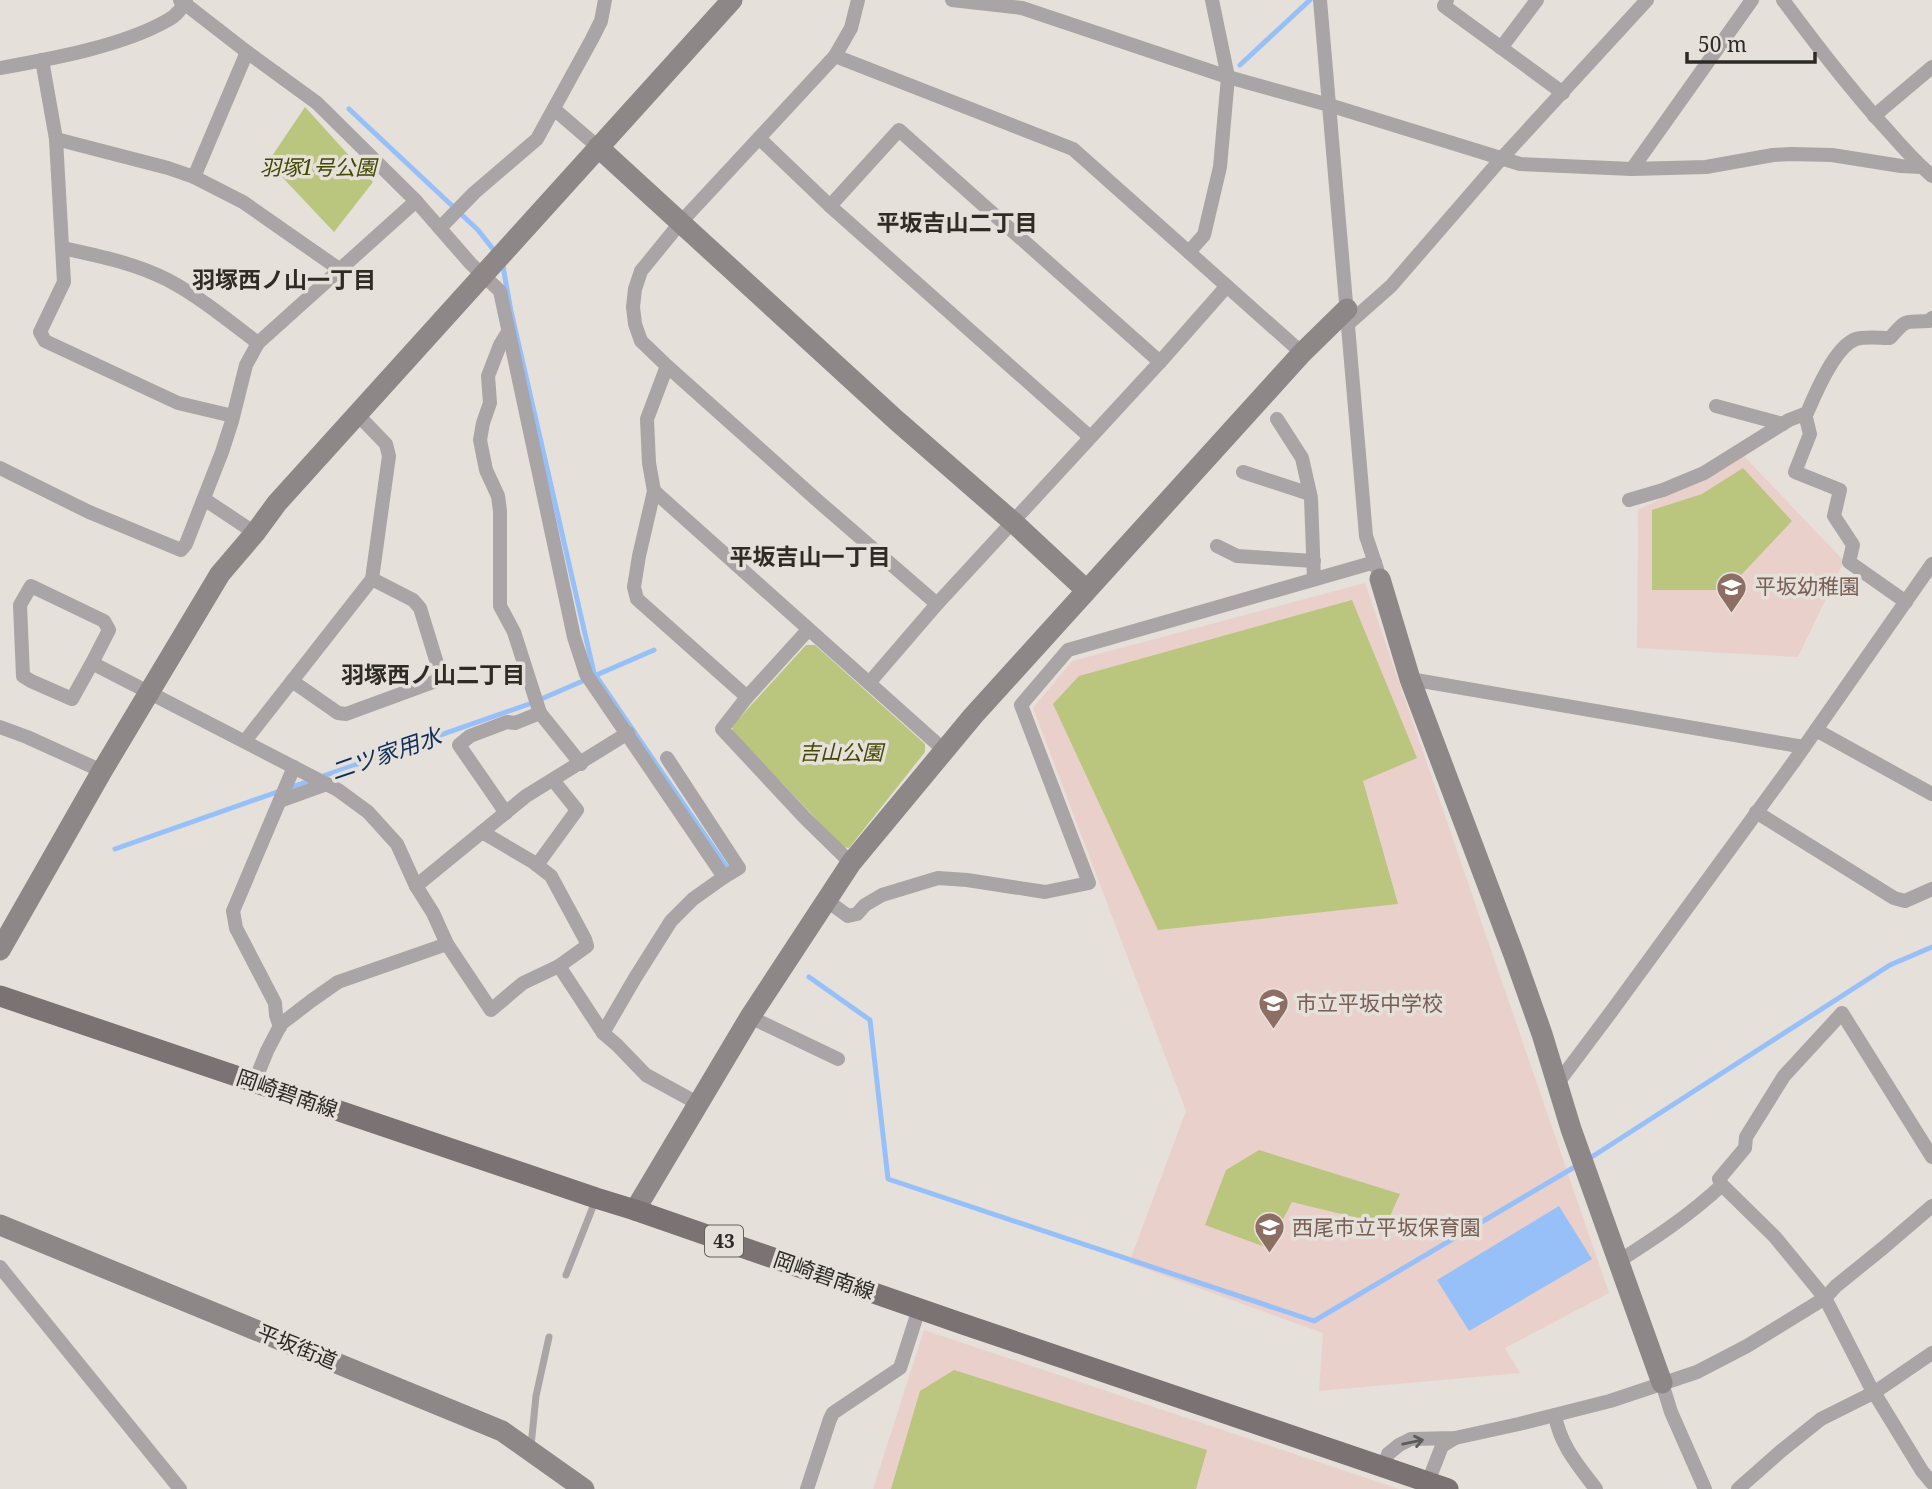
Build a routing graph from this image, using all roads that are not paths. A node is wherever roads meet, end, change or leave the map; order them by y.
1 (605, 0) edge
2 (732, 0) edge
3 (858, 0) edge
4 (952, 0) edge
5 (1212, 0) edge
6 (1320, 0) edge
7 (1447, 0) edge
8 (1537, 0) edge
9 (1647, 0) edge
10 (1752, 0) edge
11 (1783, 0) edge
12 (184, 1) edge
13 (1018, 4) edge
14 (1501, 48) junction
15 (247, 52) junction
16 (835, 56) junction
17 (42, 60) junction
18 (1932, 67) edge
19 (0, 68) edge
20 (1228, 77) junction
21 (1563, 93) junction
22 (1329, 105) junction
23 (554, 109) junction
24 (1874, 116) junction
25 (759, 138) junction
26 (57, 139) junction
27 (598, 147) junction
28 (1501, 159) junction
29 (1632, 169) junction
30 (1926, 171) edge
31 (194, 177) junction
32 (416, 201) junction
33 (830, 205) junction
34 (681, 222) junction
35 (440, 228) junction
36 (63, 248) junction
37 (1189, 252) junction
38 (339, 270) junction
39 (484, 274) junction
40 (1227, 286) junction
41 (1348, 317) junction
42 (1932, 318) edge
43 (508, 332) junction
44 (258, 342) junction
45 (1302, 353) junction
46 (1160, 362) junction
47 (667, 366) junction
48 (1716, 406) dead end
49 (357, 414) junction
50 (1805, 414) junction
51 (233, 416) junction
52 (1277, 419) dead end
53 (1783, 424) junction
54 (1090, 437) junction
55 (0, 468) edge
56 (1243, 472) dead end
57 (654, 491) junction
58 (1310, 494) junction
59 (204, 499) junction
60 (1629, 500) dead end
61 (1013, 522) junction
62 (255, 533) junction
63 (1217, 546) dead end
64 (1314, 561) junction
65 (1932, 564) edge
66 (1378, 570) junction
67 (372, 579) junction
68 (1314, 579) junction
69 (1086, 590) junction
70 (1906, 602) junction
71 (937, 604) junction
72 (808, 630) junction
73 (92, 663) junction
74 (1410, 679) junction
75 (292, 681) junction
76 (869, 683) junction
77 (148, 693) junction
78 (747, 697) junction
79 (540, 713) junction
80 (0, 727) edge
81 (1816, 730) junction
82 (628, 733) junction
83 (245, 741) junction
84 (1804, 747) junction
85 (944, 750) junction
86 (580, 764) junction
87 (294, 767) junction
88 (102, 771) junction
89 (553, 780) junction
90 (327, 784) junction
91 (1932, 794) edge
92 (280, 801) junction
93 (1756, 812) junction
94 (506, 813) junction
95 (482, 832) junction
96 (851, 863) junction
97 (537, 864) junction
98 (416, 886) junction
99 (1932, 889) edge
100 (826, 900) junction
101 (447, 944) junction
102 (0, 950) edge
103 (559, 966) junction
104 (0, 996) edge
105 (750, 1017) junction
106 (280, 1027) junction
107 (603, 1033) junction
108 (838, 1059) dead end
109 (254, 1083) junction
110 (1557, 1084) junction
111 (698, 1103) junction
112 (1932, 1157) edge
113 (1722, 1185) junction
114 (596, 1198) junction
115 (1932, 1206) edge
116 (635, 1210) junction
117 (0, 1225) edge
118 (1619, 1261) junction
119 (0, 1267) edge
120 (566, 1275) dead end
121 (1825, 1298) junction
122 (919, 1309) junction
123 (549, 1337) dead end
124 (1932, 1353) edge
125 (1662, 1383) junction
126 (1875, 1392) junction
127 (1555, 1415) junction
128 (1455, 1438) junction
129 (530, 1451) junction
130 (1384, 1467) junction
131 (1932, 1483) edge
132 (1438, 1486) edge
133 (178, 1488) edge
134 (584, 1489) edge
135 (807, 1489) edge
136 (1596, 1489) edge
137 (1705, 1489) edge
138 (1738, 1489) edge

1 - 23 street
2 - 27 street
3 - 16 street
4 - 13 street
5 - 20 street
6 - 22 street
7 - 14 street
8 - 14 street
9 - 21 street
10 - 29 street
11 - 24 street
12 - 15 street
12 - 17 street
13 - 20 street
14 - 21 street
15 - 31 street
15 - 32 street
16 - 25 street
16 - 37 street
17 - 19 street
17 - 26 street
18 - 24 street
20 - 22 street
20 - 37 street
21 - 28 street
22 - 28 street
22 - 41 street
23 - 27 street
23 - 35 street
24 - 30 street
25 - 33 street
25 - 34 street
26 - 31 street
26 - 36 street
27 - 34 street
27 - 39 street
28 - 29 street
28 - 41 street
29 - 30 street
31 - 38 street
32 - 35 street
32 - 38 street
33 - 46 street
33 - 54 street
34 - 47 street
34 - 61 street
35 - 39 street
36 - 44 street
36 - 51 street
37 - 40 street
38 - 44 street
39 - 43 street
39 - 49 street
40 - 45 street
40 - 46 street
41 - 45 street
41 - 66 street
42 - 50 street
43 - 79 street
43 - 82 street
44 - 51 street
45 - 69 street
46 - 54 street
47 - 57 street
47 - 71 street
48 - 53 street
49 - 62 street
49 - 67 street
50 - 53 street
50 - 70 street
51 - 59 street
52 - 58 street
53 - 60 street
54 - 61 street
55 - 59 street
56 - 58 street
57 - 72 street
57 - 78 street
58 - 64 street
59 - 62 street
61 - 69 street
61 - 71 street
62 - 77 street
63 - 64 street
64 - 68 street
65 - 70 street
66 - 68 street
66 - 74 street
67 - 75 street
67 - 75 street
68 - 100 street
69 - 85 street
70 - 81 street
71 - 76 street
72 - 76 street
72 - 78 street
73 - 73 street
73 - 77 street
74 - 84 street
74 - 110 street
75 - 83 street
76 - 85 street
77 - 83 street
77 - 88 street
78 - 96 street
79 - 86 street
79 - 94 street
80 - 88 street
81 - 84 street
81 - 91 street
82 - 86 street
82 - 107 street
83 - 87 street
84 - 93 street
85 - 96 street
86 - 89 street
87 - 90 street
87 - 92 street
88 - 102 street
89 - 94 street
89 - 97 street
90 - 92 street
90 - 98 street
92 - 106 street
93 - 99 street
93 - 110 street
94 - 95 street
95 - 97 street
95 - 98 street
96 - 100 street
97 - 103 street
98 - 101 street
100 - 105 street
101 - 103 street
101 - 106 street
103 - 107 street
104 - 109 main road, 岡崎碧南線 / 43
105 - 108 street
105 - 111 street
106 - 109 street
107 - 111 street
109 - 114 main road, 岡崎碧南線 / 43
110 - 118 street
111 - 116 street
112 - 113 street
113 - 118 street
113 - 121 street
114 - 116 main road, 岡崎碧南線 / 43
114 - 120 lane
115 - 121 street
116 - 122 main road, 岡崎碧南線 / 43
117 - 129 street, 平坂街道
118 - 125 street
119 - 133 street
121 - 125 street
121 - 126 street
122 - 130 main road, 岡崎碧南線 / 43
122 - 135 street
123 - 129 lane
124 - 126 street
125 - 127 street
125 - 137 street
126 - 131 street
126 - 138 street
127 - 128 street
127 - 136 street
130 -> 128 street
128 - 132 street
129 - 134 street, 平坂街道
130 - 132 main road, 岡崎碧南線 / 43

